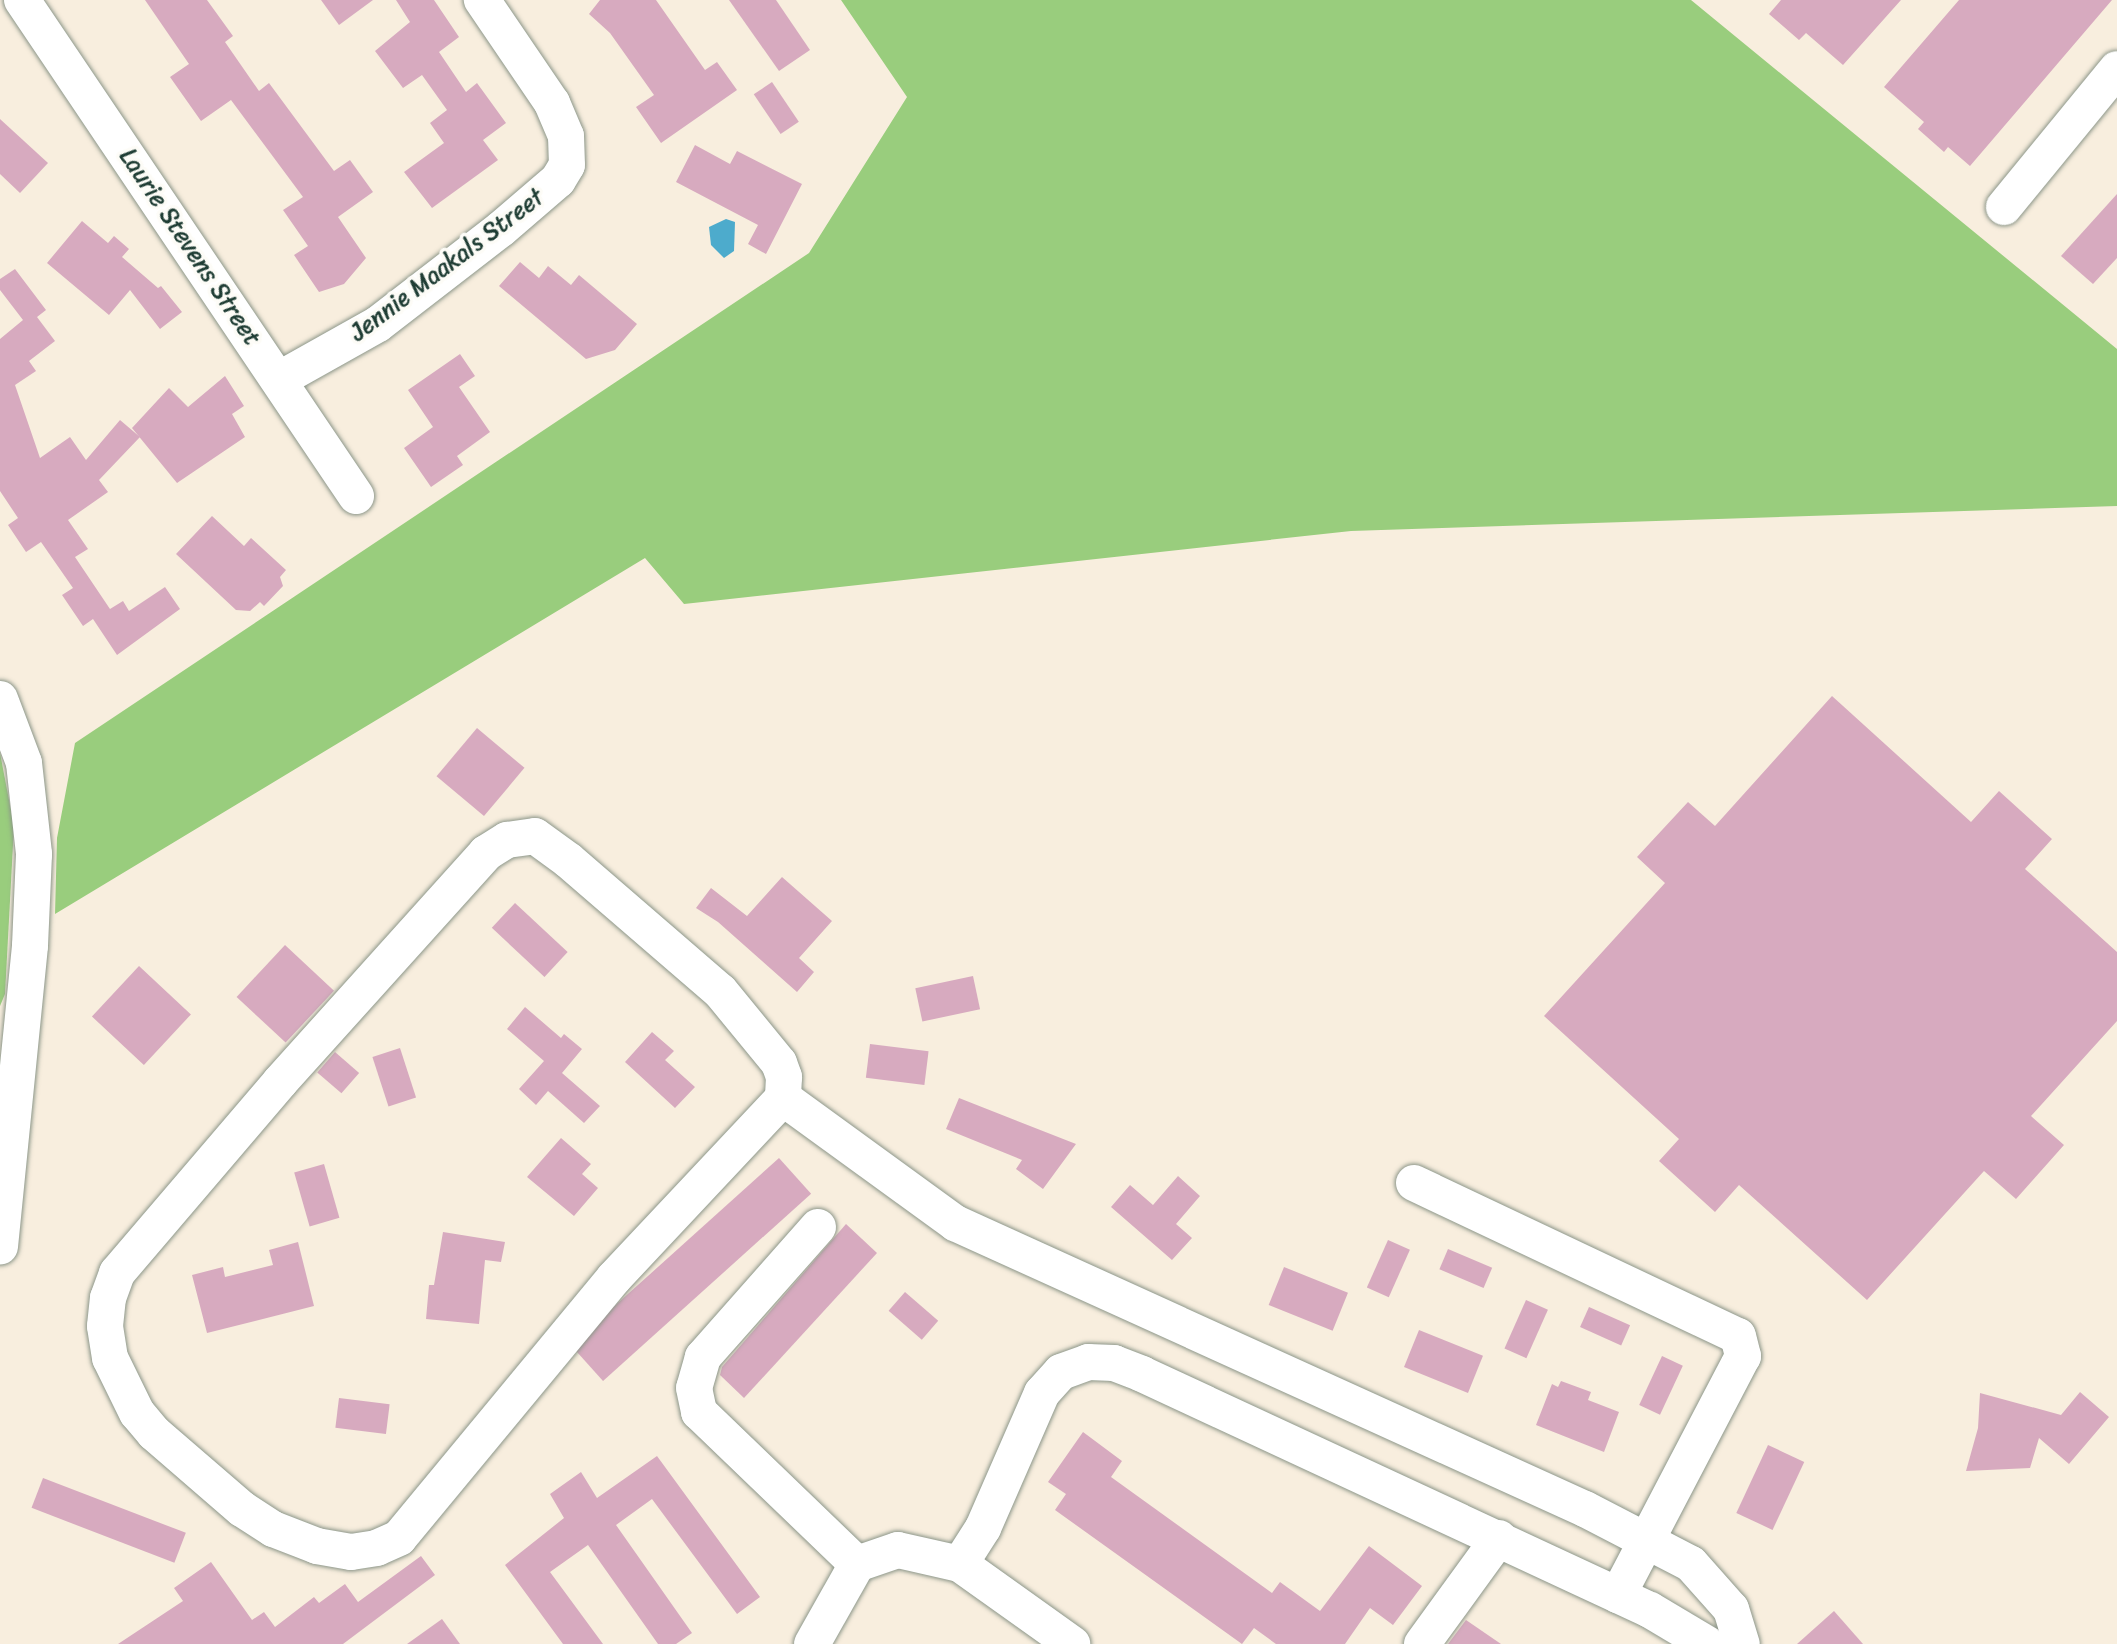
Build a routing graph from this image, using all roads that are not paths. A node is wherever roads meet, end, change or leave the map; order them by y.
1 (22, 0) edge
2 (482, 0) edge
3 (2117, 69) edge
4 (2004, 207) dead end
5 (280, 379) junction
6 (356, 496) dead end
7 (0, 699) edge
8 (30, 946) junction
9 (0, 1006) edge
10 (783, 1098) junction
11 (6, 1148) edge
12 (1414, 1183) dead end
13 (818, 1227) dead end
14 (0, 1247) edge
15 (1499, 1538) junction
16 (1647, 1541) junction
17 (857, 1564) junction
18 (960, 1564) junction
19 (1618, 1595) junction
20 (812, 1644) edge
21 (1072, 1644) edge
22 (1422, 1644) edge
23 (1707, 1644) edge
24 (1742, 1644) edge

1 - 5 street, Laurie Stevens Street
2 - 5 street, Jennie Maakals Street
3 - 4 street
5 - 6 street, Laurie Stevens Street
7 - 8 street
8 - 9 street
8 - 11 street
10 - 10 street
10 - 16 street
11 - 14 street
12 - 16 street
13 - 17 street
15 - 18 street
15 - 19 street
15 - 22 street
16 - 19 street
16 - 24 street
17 - 18 street
17 - 20 street
18 - 21 street
19 - 23 street

